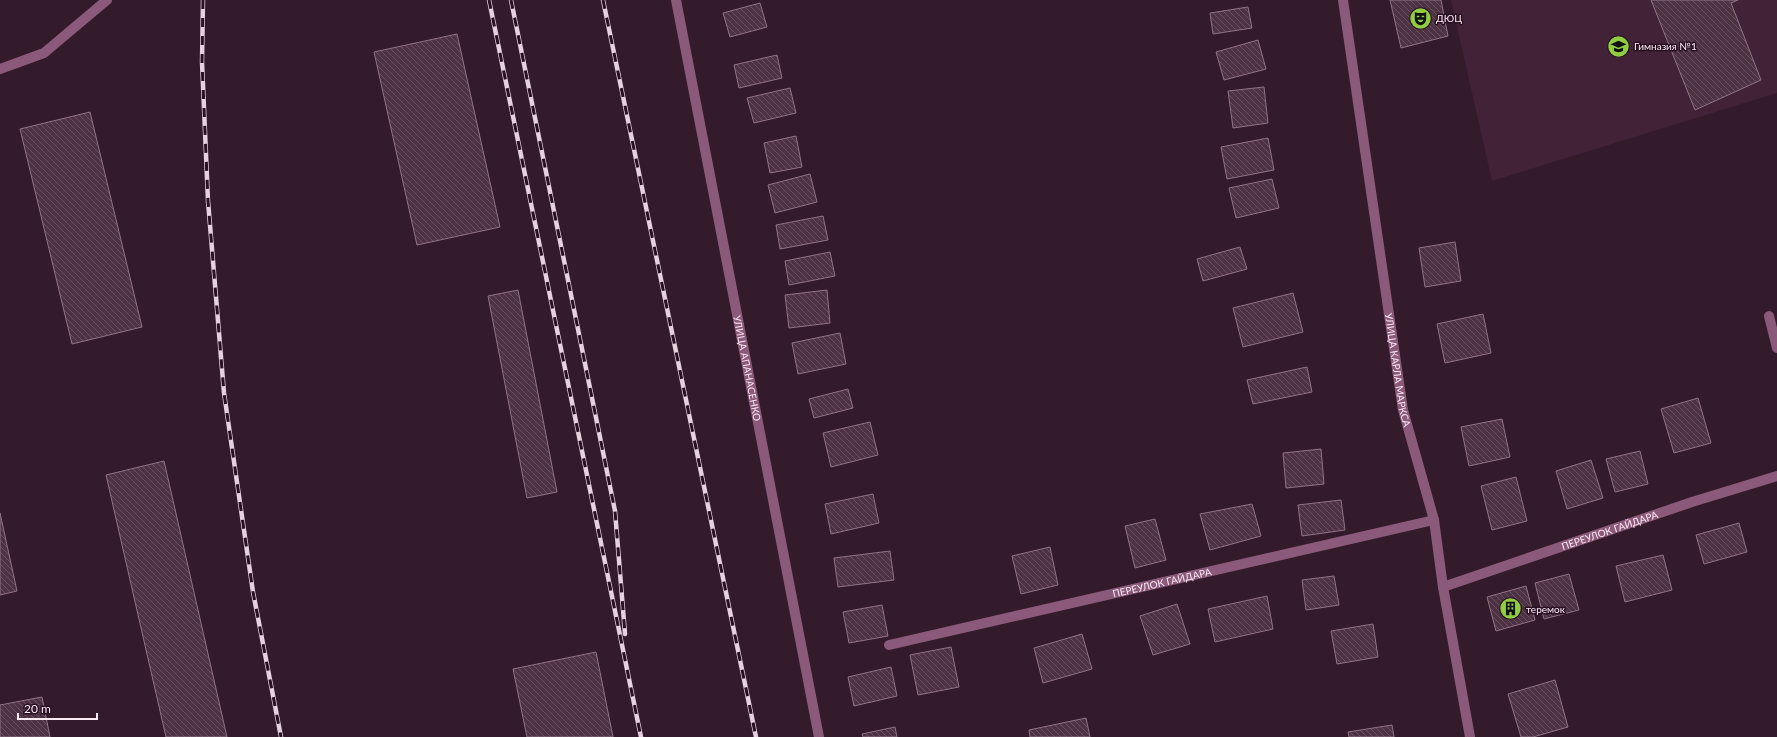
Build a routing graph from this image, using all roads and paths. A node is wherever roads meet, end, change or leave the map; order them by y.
1 (107, 0) edge
2 (676, 0) edge
3 (1343, 0) edge
4 (0, 69) edge
5 (1769, 316) dead end
6 (1777, 348) edge
7 (1777, 476) edge
8 (1434, 520) junction
9 (1443, 587) junction
10 (889, 645) dead end
11 (818, 737) edge
12 (1470, 737) edge

1 - 4 street
2 - 11 street, УЛИЦА АПАНАСЕНКО
3 - 8 street, УЛИЦА КАРЛА МАРКСА
5 - 6 street
7 - 9 street, ПЕРЕУЛОК ГАЙДАРА
8 - 9 street, УЛИЦА КАРЛА МАРКСА
8 - 10 street, ПЕРЕУЛОК ГАЙДАРА
9 - 12 street, УЛИЦА КАРЛА МАРКСА

